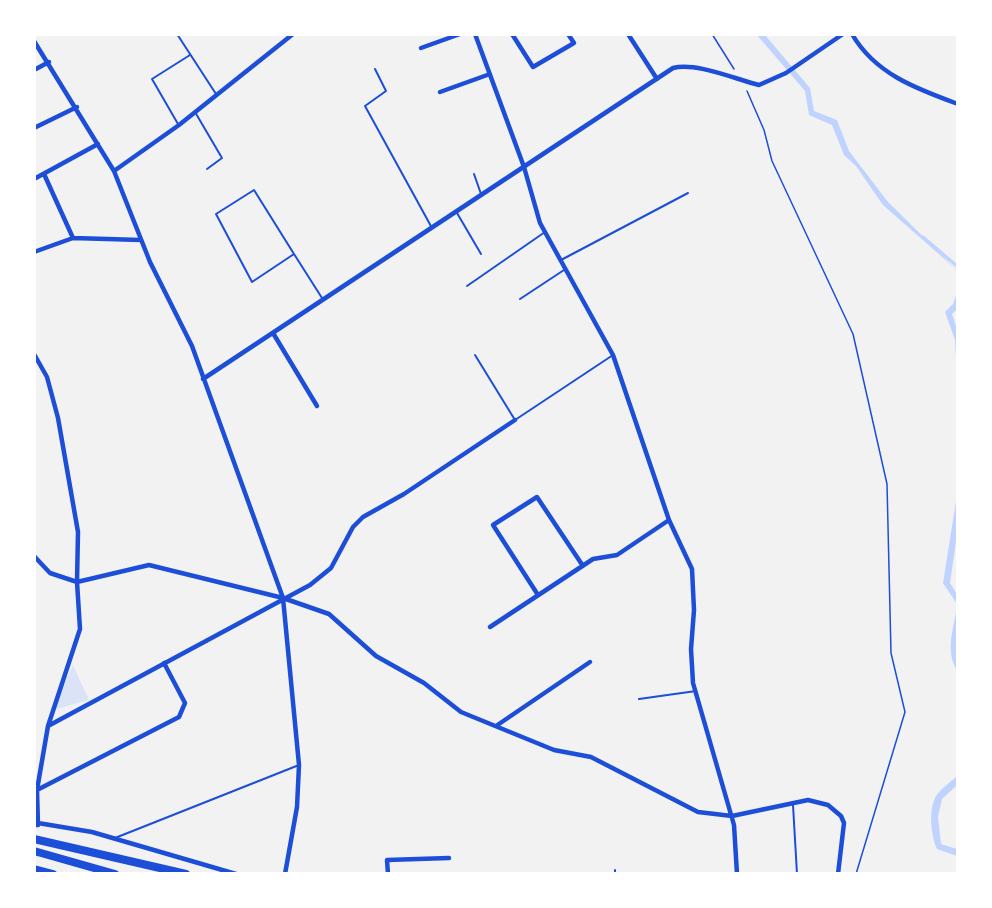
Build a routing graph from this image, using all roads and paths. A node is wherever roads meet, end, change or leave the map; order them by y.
1 (177, 34) edge
2 (293, 34) edge
3 (460, 34) edge
4 (475, 34) edge
5 (512, 34) edge
6 (568, 34) edge
7 (628, 34) edge
8 (712, 34) edge
9 (843, 34) edge
10 (852, 34) edge
11 (34, 41) edge
12 (422, 48) dead end
13 (190, 55) junction
14 (49, 62) junction
15 (375, 69) dead end
16 (34, 70) edge
17 (490, 74) junction
18 (657, 79) junction
19 (741, 80) junction
20 (440, 92) dead end
21 (217, 96) junction
22 (957, 104) edge
23 (77, 106) junction
24 (195, 112) junction
25 (179, 126) junction
26 (34, 128) edge
27 (98, 144) junction
28 (524, 167) junction
29 (207, 169) dead end
30 (114, 171) junction
31 (44, 174) junction
32 (474, 174) dead end
33 (34, 179) edge
34 (688, 193) dead end
35 (482, 196) junction
36 (457, 213) junction
37 (433, 230) junction
38 (545, 232) junction
39 (74, 238) junction
40 (141, 240) junction
41 (34, 252) edge
42 (294, 254) junction
43 (481, 254) dead end
44 (561, 260) junction
45 (566, 269) junction
46 (467, 286) dead end
47 (520, 299) dead end
48 (324, 300) junction
49 (273, 333) junction
50 (34, 354) edge
51 (475, 355) dead end
52 (613, 356) junction
53 (203, 379) junction
54 (316, 405) dead end
55 (515, 420) junction
56 (669, 520) junction
57 (34, 556) edge
58 (583, 566) junction
59 (77, 582) junction
60 (538, 595) junction
61 (283, 598) junction
62 (490, 627) dead end
63 (590, 662) dead end
64 (164, 663) junction
65 (696, 690) junction
66 (639, 699) dead end
67 (48, 726) junction
68 (496, 726) junction
69 (299, 765) junction
70 (37, 790) junction
71 (793, 802) junction
72 (732, 816) junction
73 (36, 824) edge
74 (113, 838) junction
75 (34, 839) edge
76 (34, 851) edge
77 (449, 858) dead end
78 (34, 868) edge
79 (52, 873) edge
80 (115, 873) edge
81 (186, 873) edge
82 (236, 873) edge
83 (285, 873) edge
84 (388, 873) edge
85 (737, 873) edge
86 (797, 873) edge
87 (838, 873) edge
88 (856, 873) edge

1 - 13 lane
2 - 21 street
3 - 12 street
4 - 17 street
5 - 6 street
7 - 18 street
8 - 19 path
9 - 19 street
10 - 22 street
11 - 14 street
13 - 21 lane
13 - 25 lane
14 - 16 street
14 - 23 street
15 - 37 lane
17 - 20 street
17 - 28 street
18 - 19 street
18 - 28 street
19 - 88 path
21 - 24 street
23 - 26 street
23 - 27 street
24 - 25 street
24 - 29 lane
25 - 30 street
27 - 30 street
27 - 31 street
28 - 35 street
28 - 38 street
30 - 40 street
31 - 33 street
31 - 39 street
32 - 35 lane
34 - 44 lane
35 - 36 street
36 - 37 street
36 - 43 lane
37 - 48 street
38 - 44 street
38 - 46 lane
39 - 40 street
39 - 41 street
40 - 53 street
42 - 42 lane
42 - 48 lane
44 - 45 street
45 - 47 lane
45 - 52 street
48 - 49 street
49 - 53 street
49 - 54 street
50 - 59 street
51 - 55 lane
52 - 55 lane
52 - 56 street
53 - 61 street
55 - 61 street
56 - 58 street
56 - 65 street
57 - 59 street
58 - 60 street
58 - 60 street
59 - 61 street
59 - 67 street
60 - 62 street
61 - 64 street
61 - 68 street
61 - 69 street
63 - 68 street
64 - 67 street
64 - 70 street
65 - 66 lane
65 - 72 street
67 - 70 street
68 - 72 street
69 - 74 lane
69 - 83 street
70 - 73 street
71 - 72 street
71 - 86 lane
71 - 87 street
72 - 85 street
73 - 74 street
74 - 82 street
75 - 81 highway
76 - 80 highway
77 - 84 street
78 - 79 highway

